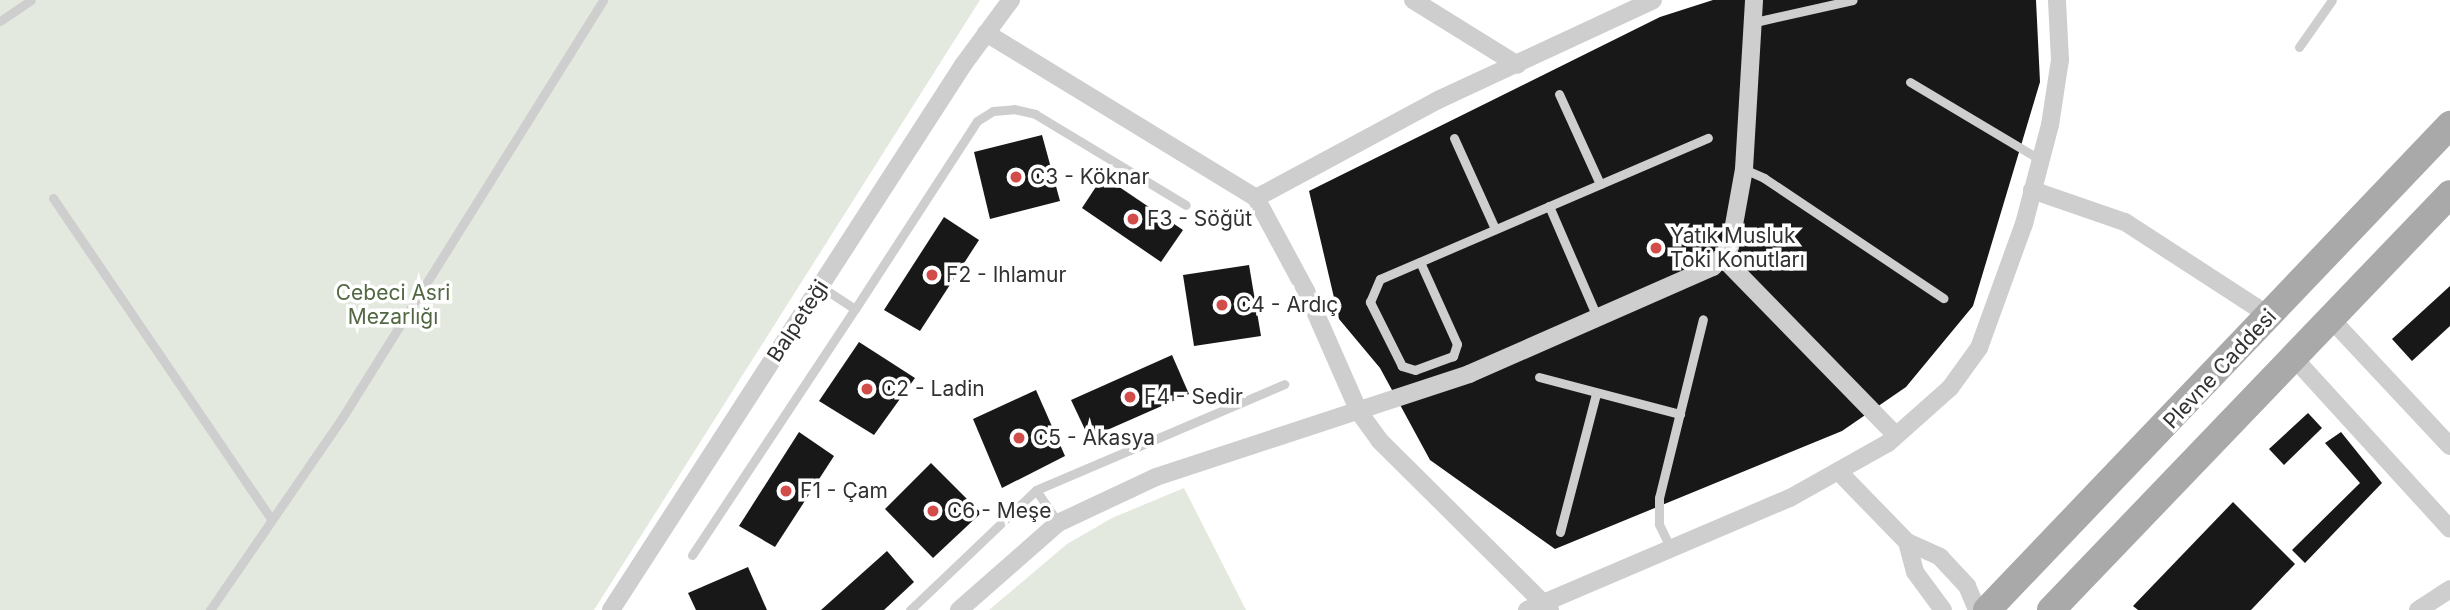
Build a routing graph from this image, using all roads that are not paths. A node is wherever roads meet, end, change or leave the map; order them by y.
1 (31, 0) edge
2 (603, 0) edge
3 (1011, 0) edge
4 (1413, 0) edge
5 (1653, 0) edge
6 (1754, 0) edge
7 (1853, 0) edge
8 (2057, 0) edge
9 (2332, 0) edge
10 (0, 21) edge
11 (1755, 22) junction
12 (986, 33) junction
13 (2299, 47) dead end
14 (1518, 65) junction
15 (1910, 82) dead end
16 (1559, 93) dead end
17 (2450, 125) edge
18 (1454, 138) dead end
19 (1708, 138) dead end
20 (2039, 159) junction
21 (1744, 169) junction
22 (1600, 184) junction
23 (2032, 190) junction
24 (2450, 194) edge
25 (53, 198) dead end
26 (1256, 198) junction
27 (1186, 205) dead end
28 (1549, 206) junction
29 (1495, 229) junction
30 (1722, 257) junction
31 (1420, 262) junction
32 (821, 286) junction
33 (1943, 298) dead end
34 (855, 309) junction
35 (2270, 316) junction
36 (1598, 319) junction
37 (1703, 319) dead end
38 (2331, 319) junction
39 (2294, 358) junction
40 (1539, 377) dead end
41 (1284, 384) dead end
42 (1597, 394) junction
43 (1359, 412) junction
44 (1680, 414) junction
45 (1896, 435) junction
46 (2450, 446) edge
47 (1839, 471) junction
48 (1036, 490) junction
49 (272, 520) junction
50 (1058, 523) junction
51 (2450, 529) edge
52 (1560, 532) dead end
53 (1907, 542) junction
54 (1671, 549) junction
55 (692, 555) dead end
56 (2450, 589) edge
57 (1547, 606) edge
58 (2425, 608) edge
59 (210, 610) edge
60 (611, 610) edge
61 (911, 610) edge
62 (959, 610) edge
63 (1527, 610) edge
64 (1943, 610) edge
65 (1977, 610) edge
66 (1987, 610) edge
67 (2051, 610) edge

1 - 10 lane
2 - 49 lane
3 - 12 street, Balpeteği
4 - 14 street
5 - 14 street
6 - 11 street
7 - 11 lane
8 - 20 street
9 - 13 lane
11 - 21 street
12 - 26 street
12 - 32 street, Balpeteği
14 - 26 street
15 - 20 lane
16 - 22 lane
17 - 35 main road, Plevne Caddesi
18 - 29 lane
19 - 22 lane
20 - 23 street
21 - 30 street
21 - 33 lane
22 - 28 lane
23 - 35 street
23 - 45 street
24 - 38 main road
25 - 49 lane
26 - 43 street
27 - 34 lane
28 - 29 lane
28 - 36 lane
29 - 31 lane
30 - 36 street
30 - 45 street
31 - 31 lane
32 - 34 lane
32 - 60 street, Balpeteği
34 - 55 lane
35 - 66 main road, Plevne Caddesi
36 - 43 street
37 - 44 lane
38 - 39 main road
38 - 46 street
39 - 51 street
39 - 67 main road
40 - 42 lane
41 - 48 lane
42 - 44 lane
42 - 52 lane
43 - 50 street
43 - 57 street
44 - 54 lane
45 - 47 street
47 - 53 street
47 - 54 street
48 - 50 lane
48 - 61 lane
49 - 59 lane
50 - 62 street
53 - 64 street
53 - 65 street
54 - 57 street
56 - 58 street
57 - 63 street

